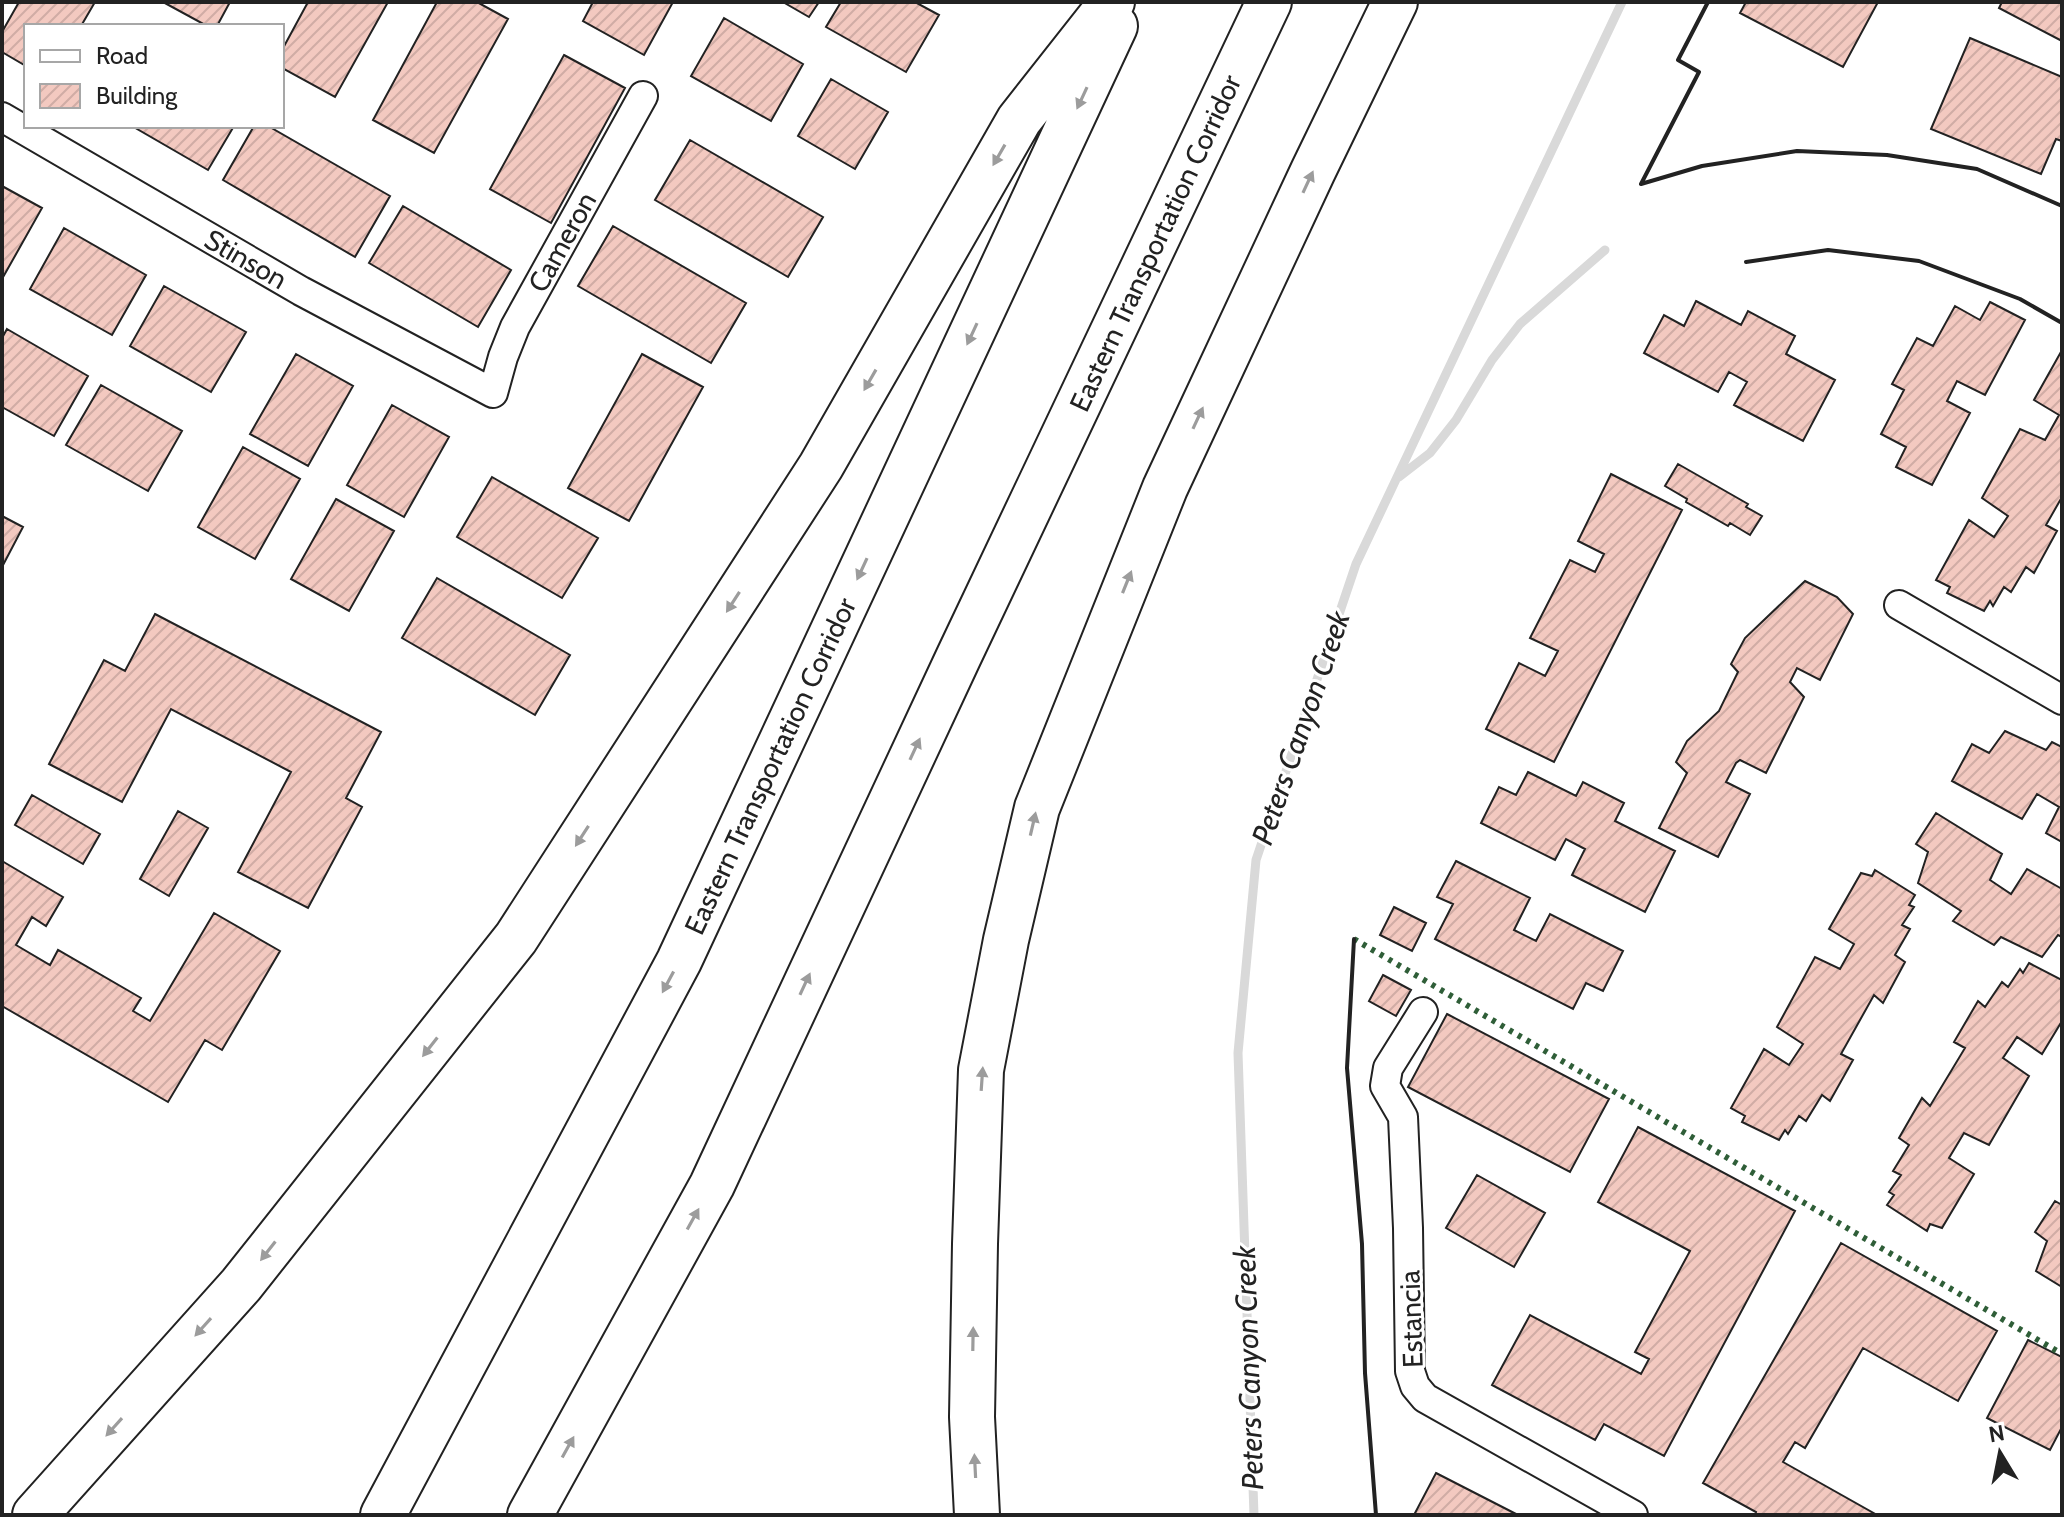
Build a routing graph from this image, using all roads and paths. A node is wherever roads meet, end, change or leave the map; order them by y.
1 (1112, 2) edge
2 (1126, 2) edge
3 (1269, 2) edge
4 (1395, 2) edge
5 (643, 96) dead end
6 (2, 117) edge
7 (493, 393) joint
8 (1899, 605) dead end
9 (2062, 700) edge
10 (1423, 1012) dead end
11 (35, 1515) edge
12 (383, 1515) edge
13 (530, 1515) edge
14 (977, 1515) edge
15 (1633, 1515) edge

1 -> 11 highway
2 -> 12 highway, Eastern Transportation Corridor
13 -> 3 highway, Eastern Transportation Corridor
14 -> 4 highway
5 - 7 street, Cameron
6 - 7 street, Stinson
8 - 9 street
10 - 15 street, Estancia

